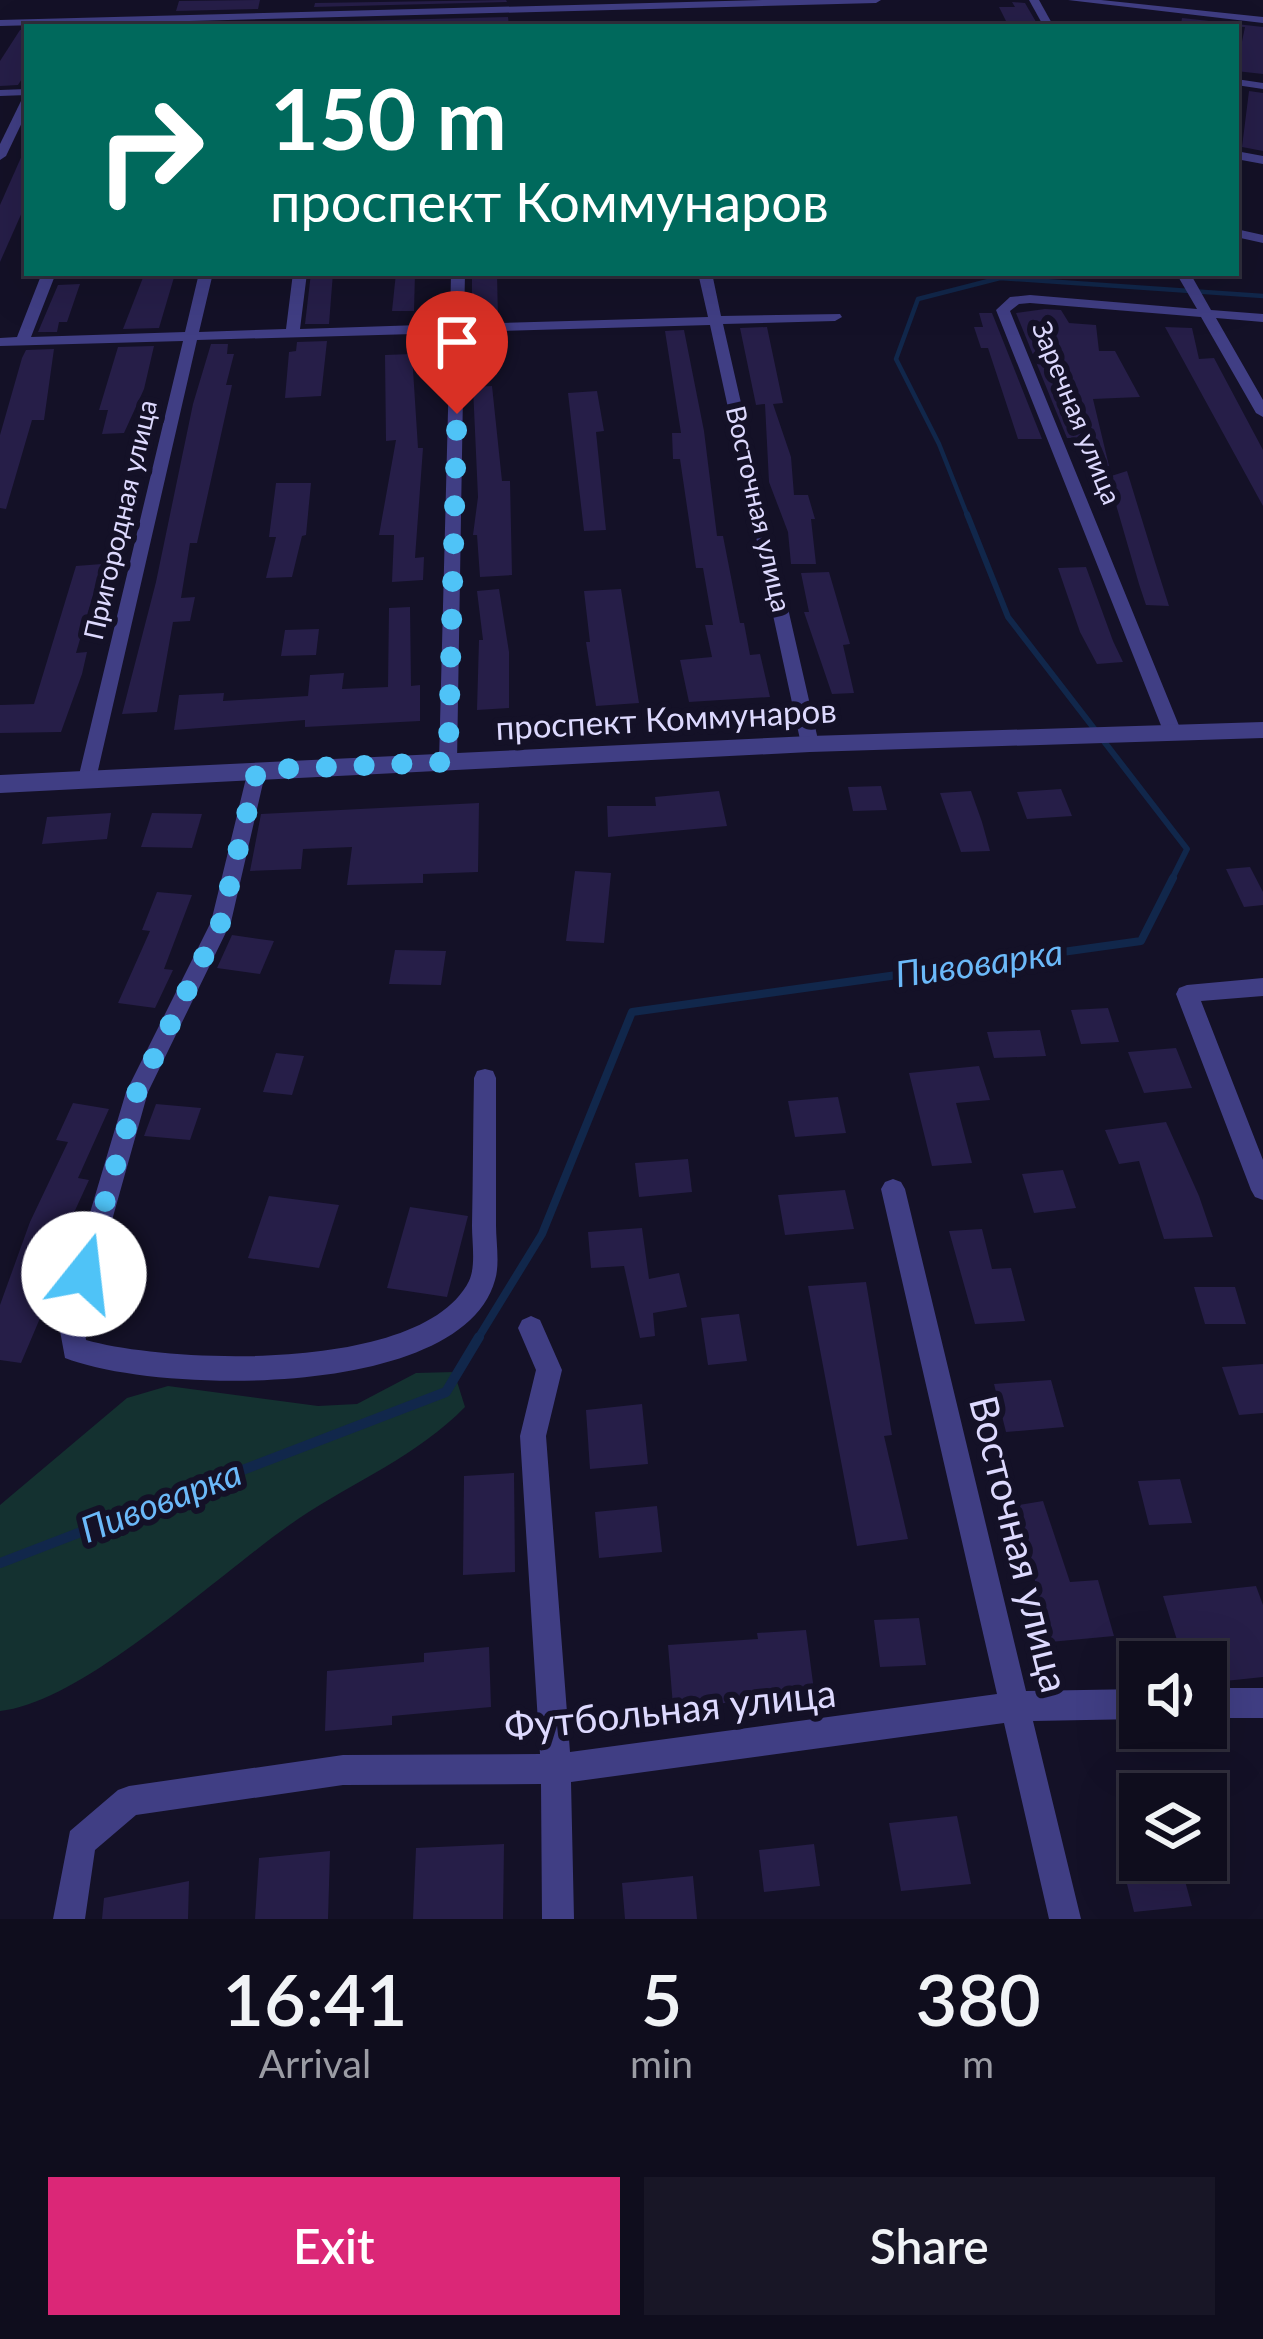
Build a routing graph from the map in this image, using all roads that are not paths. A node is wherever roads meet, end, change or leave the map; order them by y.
1 (108, 0) edge
2 (876, 0) edge
3 (1073, 0) edge
4 (655, 3) edge
5 (1263, 20) edge
6 (0, 23) edge
7 (98, 24) edge
8 (24, 104) edge
9 (0, 156) edge
10 (48, 276) edge
11 (205, 276) edge
12 (300, 276) edge
13 (458, 276) edge
14 (706, 276) edge
15 (1185, 276) edge
16 (1206, 311) junction
17 (836, 316) dead end
18 (714, 317) junction
19 (1263, 318) edge
20 (458, 326) junction
21 (292, 332) junction
22 (193, 335) junction
23 (23, 341) junction
24 (0, 342) edge
25 (1263, 413) edge
26 (1263, 730) edge
27 (1173, 733) junction
28 (810, 744) junction
29 (448, 762) junction
30 (257, 770) junction
31 (87, 779) junction
32 (0, 784) edge
33 (1263, 987) edge
34 (485, 1078) dead end
35 (893, 1189) dead end
36 (1263, 1190) edge
37 (531, 1328) dead end
38 (1263, 1702) edge
39 (1227, 1703) edge
40 (1119, 1704) edge
41 (1018, 1706) junction
42 (556, 1769) junction
43 (69, 1919) edge
44 (558, 1919) edge
45 (1066, 1919) edge

1 - 7 street
2 - 4 street
3 - 5 street
4 - 7 street
6 - 7 street
8 - 9 street
10 - 23 street
11 - 22 street, Пригородная улица
12 - 21 street
13 - 20 street
14 - 18 street, Восточная улица
15 - 16 street
16 - 19 street
16 - 25 street
16 - 27 street, Заречная улица
17 - 18 street
18 - 20 street
18 - 28 street, Восточная улица
20 - 21 street
20 - 29 street
21 - 22 street
22 - 23 street
22 - 31 street, Пригородная улица
23 - 24 street
26 - 27 street, проспект Коммунаров
27 - 28 street, проспект Коммунаров
28 - 29 street, проспект Коммунаров
29 - 30 street, проспект Коммунаров
30 - 31 street, проспект Коммунаров
30 - 34 street
31 - 32 street, проспект Коммунаров
33 - 36 street
35 - 41 street, Восточная улица
37 - 42 street
38 - 39 street
40 - 41 street, Футбольная улица
41 - 42 street, Футбольная улица
41 - 45 street, Восточная улица
42 - 43 street, Футбольная улица
42 - 44 street

